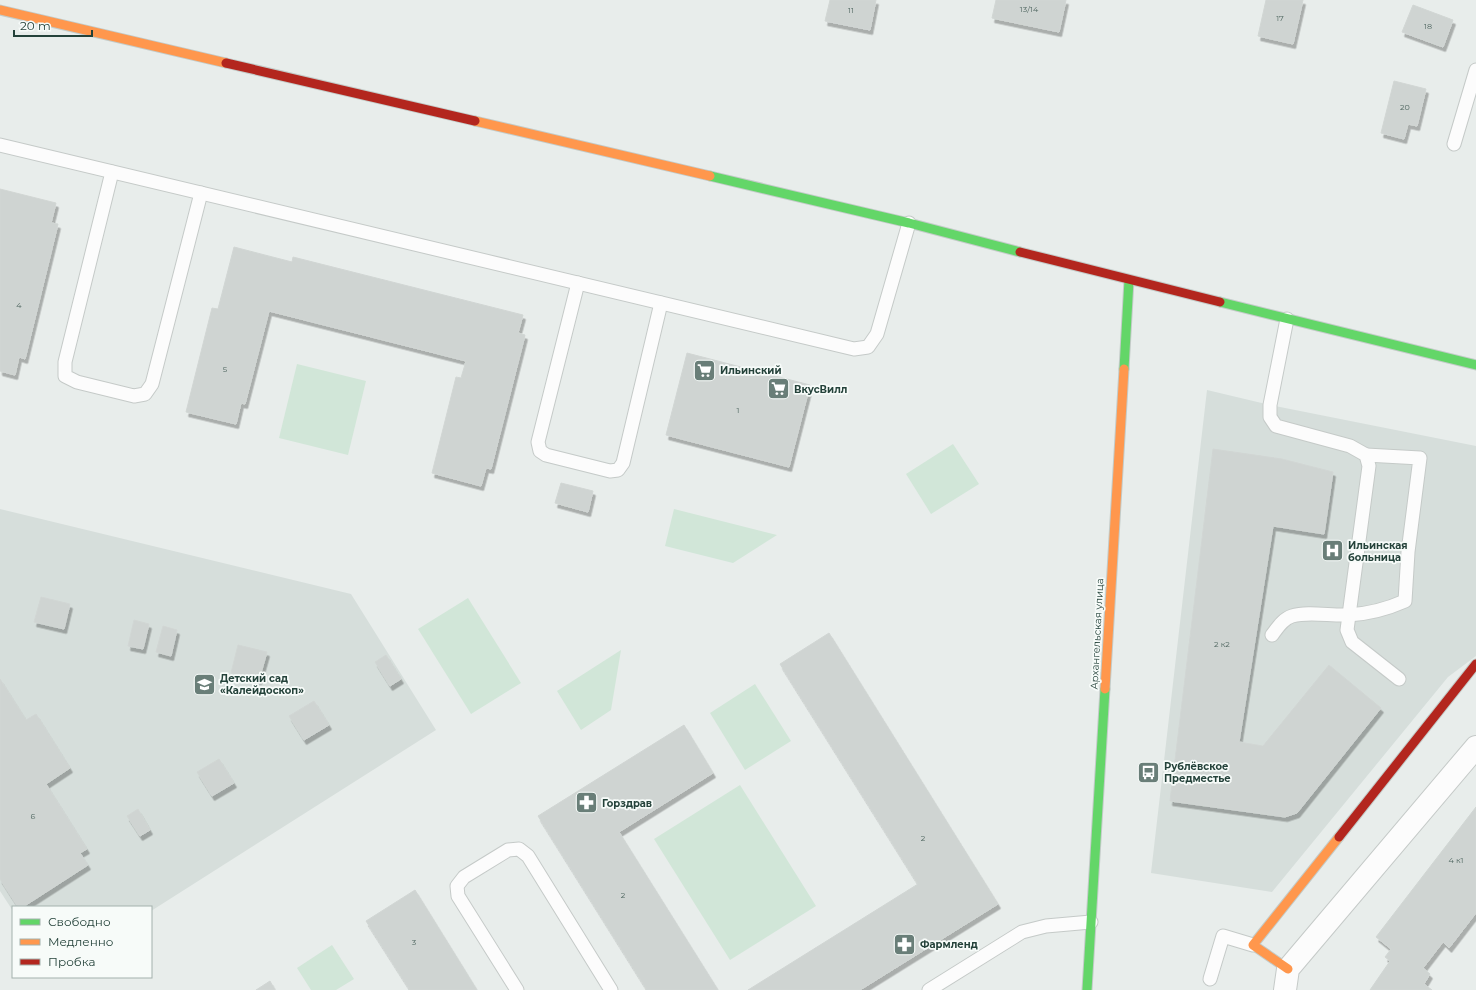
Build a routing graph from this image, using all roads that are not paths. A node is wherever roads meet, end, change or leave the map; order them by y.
1 (0, 10) edge
2 (1476, 70) edge
3 (1454, 144) dead end
4 (0, 145) edge
5 (112, 172) junction
6 (201, 193) junction
7 (909, 223) junction
8 (1128, 280) junction
9 (578, 283) junction
10 (661, 303) junction
11 (1287, 319) junction
12 (1476, 365) edge
13 (1366, 455) junction
14 (1348, 616) junction
15 (1272, 635) dead end
16 (1476, 664) edge
17 (1399, 679) dead end
18 (1476, 747) edge
19 (1090, 922) junction
20 (1254, 945) junction
21 (1288, 969) junction
22 (1210, 979) dead end
23 (517, 990) edge
24 (611, 990) edge
25 (929, 990) edge
26 (1086, 990) edge
27 (1284, 990) edge

1 - 7 street
2 - 3 lane
4 - 5 lane
5 - 6 lane
5 - 6 lane
6 - 9 lane
7 - 8 street
7 - 10 lane
8 - 11 street
8 - 19 street, Архангельская улица
9 - 10 lane
9 - 10 lane
11 - 12 street
11 - 13 lane
13 - 14 lane
13 - 14 lane
14 - 15 lane
14 - 17 lane
16 - 20 street
18 - 21 street
19 - 25 lane
19 - 26 street, Архангельская улица
20 - 21 street
20 - 22 lane
21 - 27 street
23 - 24 lane

